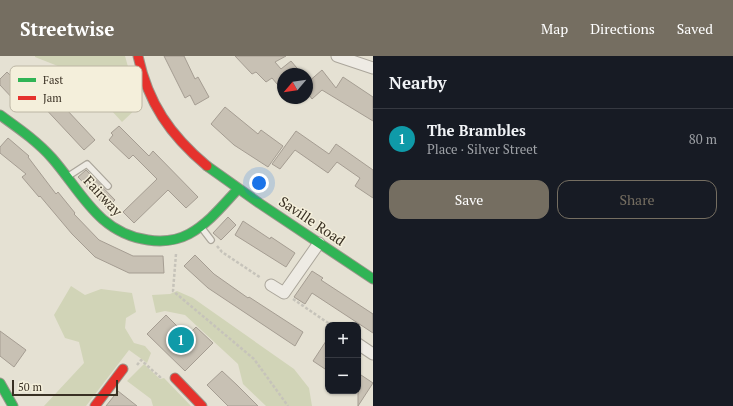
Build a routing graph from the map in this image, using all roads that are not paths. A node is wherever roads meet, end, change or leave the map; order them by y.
1 (138, 56) edge
2 (337, 56) edge
3 (140, 66) edge
4 (373, 68) edge
5 (142, 74) edge
6 (0, 115) edge
7 (67, 177) junction
8 (108, 186) dead end
9 (238, 189) junction
10 (201, 227) junction
11 (211, 240) road end
12 (319, 243) junction
13 (373, 279) edge
14 (271, 285) road end
15 (361, 346) edge
16 (373, 354) edge
17 (123, 369) road end
18 (175, 378) road end
19 (0, 383) edge
20 (13, 406) edge
21 (95, 406) edge
22 (202, 406) edge

1 - 3 street, Saville Road
2 - 4 street
5 - 9 street, Saville Road
6 - 7 street, Fairway
7 - 8 lane
7 - 10 street, Fairway
9 - 10 street, Fairway
9 - 12 street, Saville Road
10 - 11 lane
12 - 13 street, Saville Road
12 - 14 street
15 - 16 street
17 - 21 street
18 - 22 street
19 - 20 street

